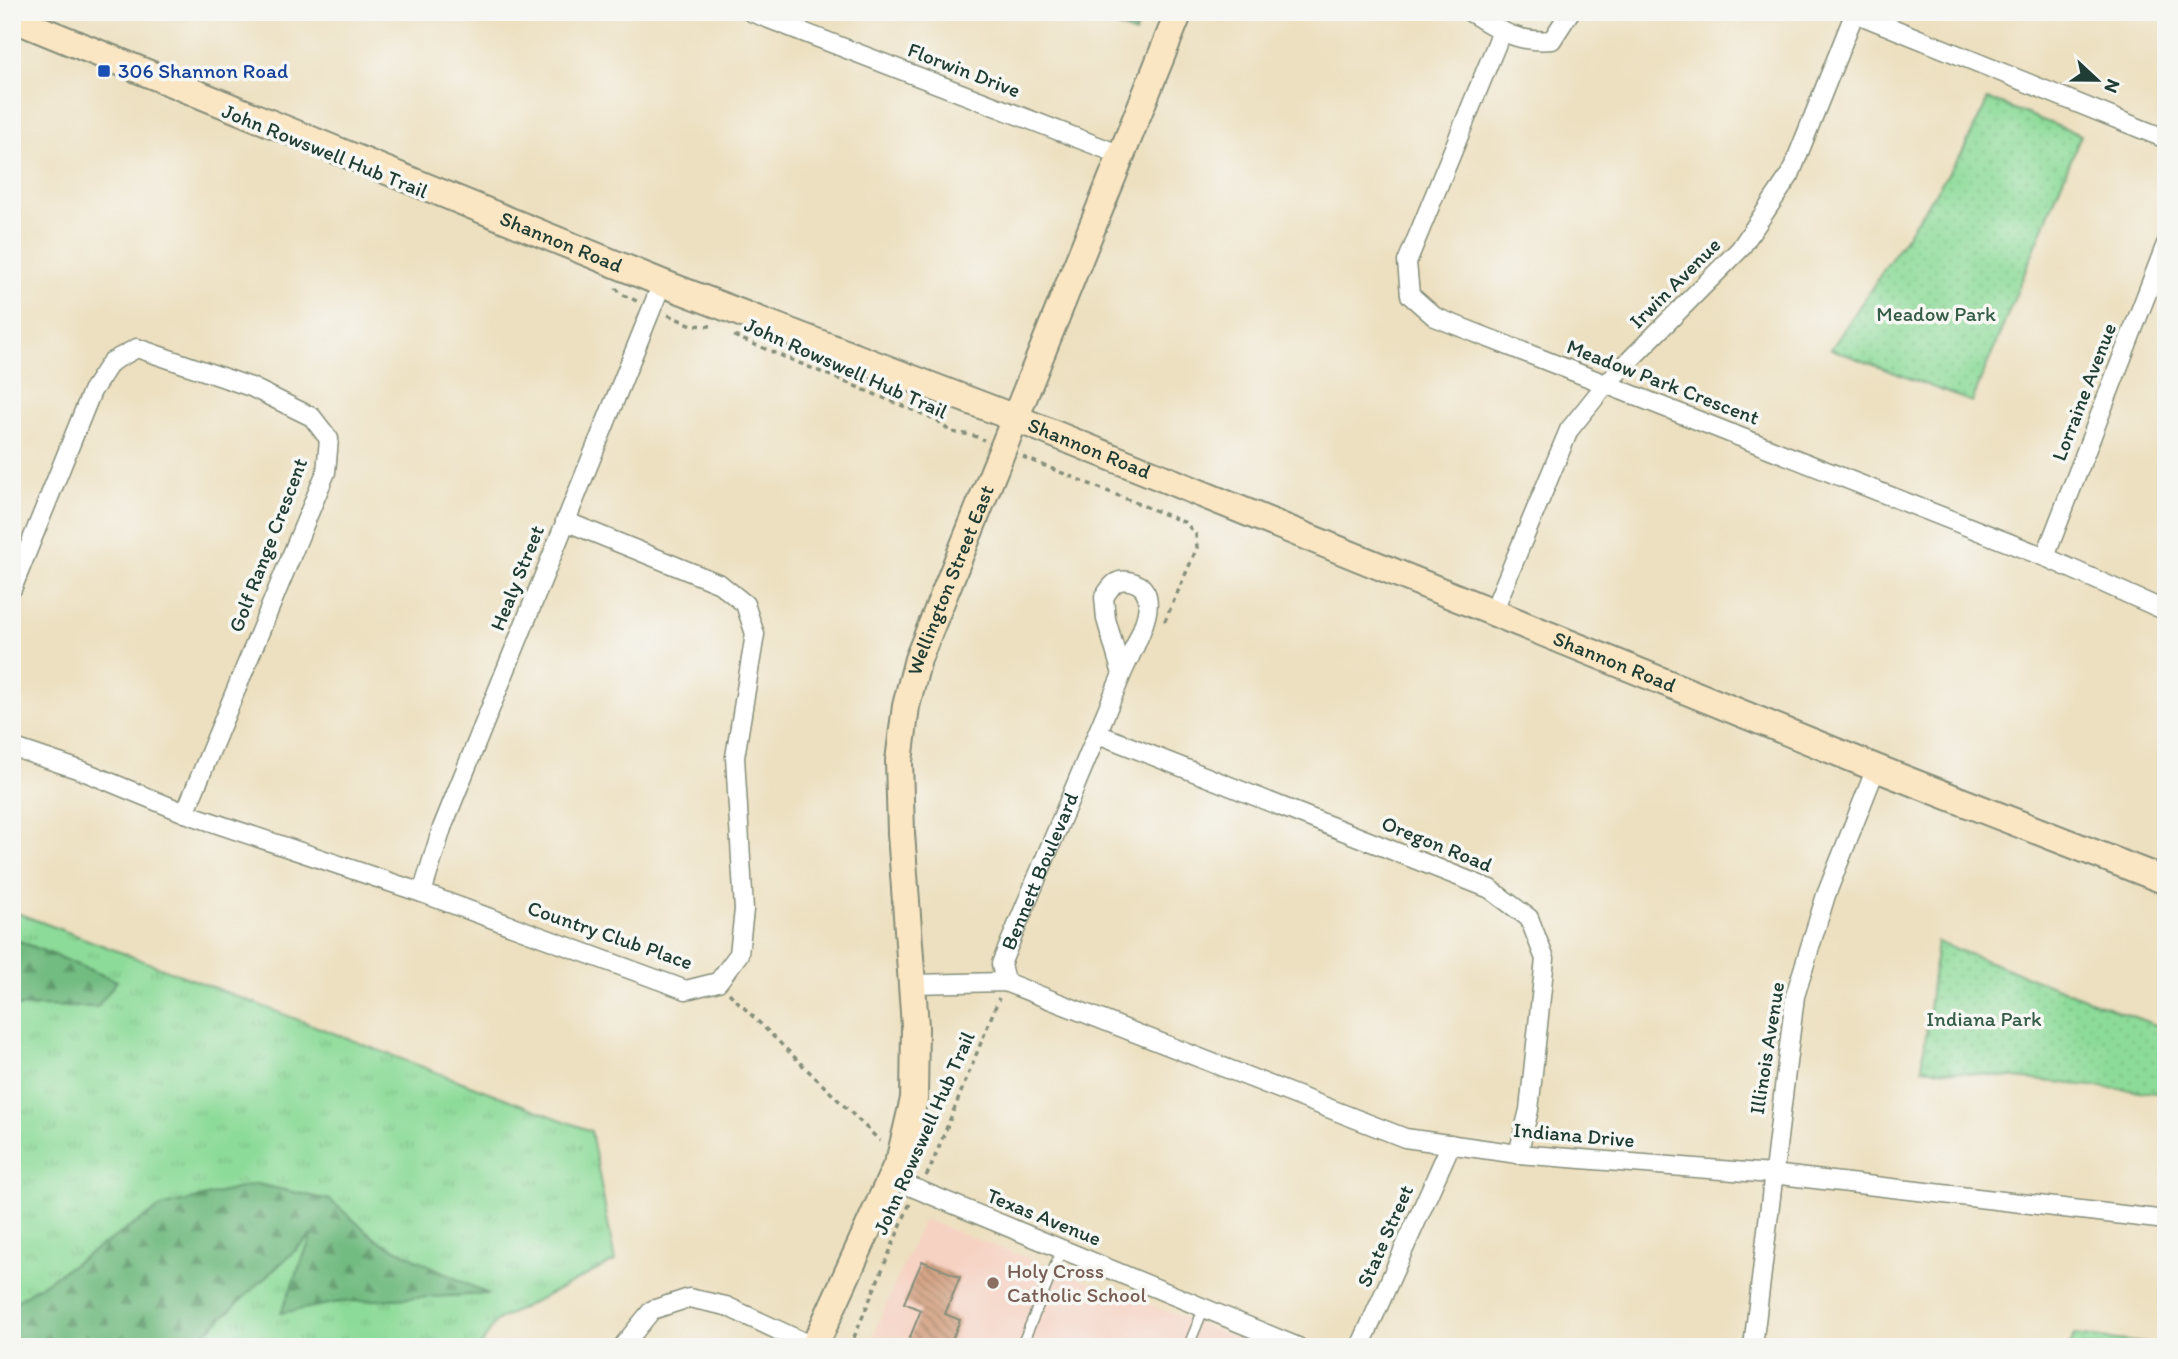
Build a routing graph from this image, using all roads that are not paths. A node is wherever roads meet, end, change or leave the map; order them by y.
1 (751, 12) edge
2 (1179, 12) edge
3 (1470, 12) edge
4 (1570, 12) edge
5 (1855, 12) edge
6 (12, 18) edge
7 (1502, 31) junction
8 (2166, 139) edge
9 (1121, 155) junction
10 (2166, 244) edge
11 (662, 283) junction
12 (1606, 384) junction
13 (1015, 418) junction
14 (565, 521) junction
15 (2045, 556) junction
16 (12, 589) edge
17 (2166, 611) edge
18 (1493, 612) junction
19 (1122, 674) junction
20 (1098, 734) junction
21 (12, 747) edge
22 (1876, 768) junction
23 (185, 813) junction
24 (2166, 881) edge
25 (422, 893) junction
26 (1005, 982) junction
27 (912, 984) junction
28 (1451, 1144) junction
29 (1518, 1154) junction
30 (1772, 1174) junction
31 (890, 1178) junction
32 (2166, 1220) edge
33 (1062, 1250) junction
34 (1203, 1308) junction
35 (1276, 1343) edge
36 (622, 1347) edge
37 (814, 1347) edge
38 (1021, 1347) edge
39 (1188, 1347) edge
40 (1298, 1347) edge
41 (1360, 1347) edge
42 (1753, 1347) edge

1 - 9 street, Florwin Drive
2 - 9 street, Wellington Street East
3 - 7 street
4 - 7 street
5 - 8 street
5 - 12 street, Irwin Avenue
6 - 11 street, Shannon Road
7 - 12 street, Meadow Park Crescent
9 - 13 street, Wellington Street East
10 - 15 street, Lorraine Avenue
11 - 13 street, Shannon Road
11 - 14 street, Healy Street
12 - 15 street, Meadow Park Crescent
12 - 18 street, Irwin Avenue
13 - 18 street, Shannon Road
13 - 27 street, Wellington Street East
14 - 25 street, Healy Street
14 - 25 street, Country Club Place
15 - 17 street, Meadow Park Crescent
16 - 23 street, Golf Range Crescent
18 - 22 street, Shannon Road
19 - 19 street, Bennett Boulevard
19 - 20 street, Bennett Boulevard
20 - 26 street, Bennett Boulevard
20 - 29 street, Oregon Road
21 - 23 street, Country Club Place
22 - 24 street, Shannon Road
22 - 30 street, Illinois Avenue
23 - 25 street, Country Club Place
26 - 27 street, Bennett Boulevard
26 - 28 street, Indiana Drive
27 - 31 street, Wellington Street East
28 - 29 street, Indiana Drive
28 - 41 street, State Street
29 - 30 street, Indiana Drive
30 - 32 street, Indiana Drive
30 - 42 street, Illinois Avenue
31 - 33 street, Texas Avenue
31 - 37 street
33 - 34 street, Texas Avenue
33 - 38 lane
34 - 35 street, Texas Avenue
34 - 39 lane
35 - 40 street, Texas Avenue
36 - 37 street

